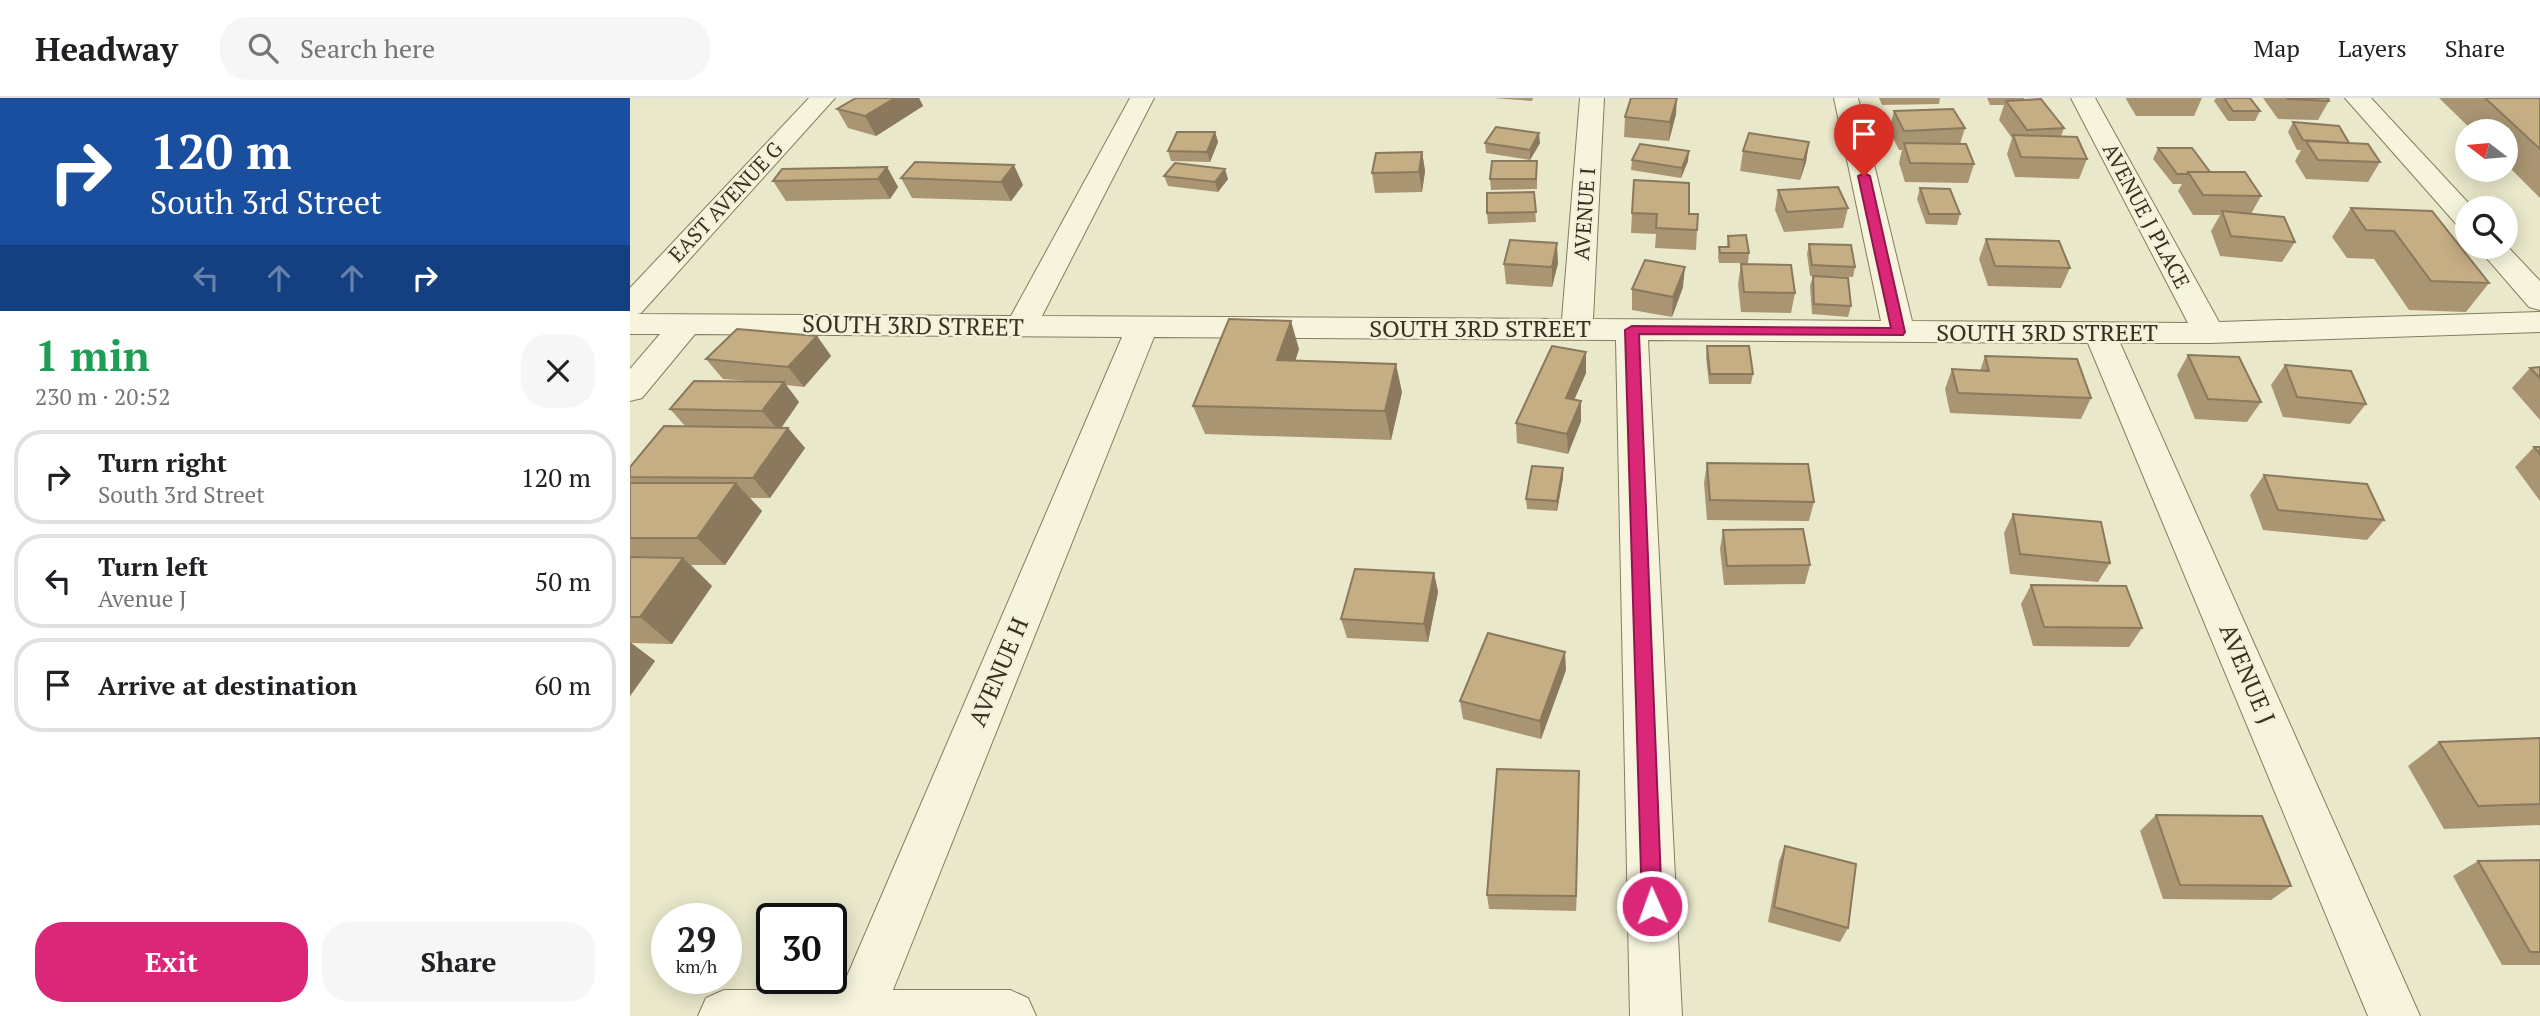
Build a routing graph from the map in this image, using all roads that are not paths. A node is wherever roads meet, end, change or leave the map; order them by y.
1 (823, 98) edge
2 (1142, 98) edge
3 (1592, 98) edge
4 (1846, 98) edge
5 (2083, 98) edge
6 (2357, 98) edge
7 (2455, 206) edge
8 (2503, 259) edge
9 (2540, 300) edge
10 (630, 306) edge
11 (2540, 322) edge
12 (630, 324) edge
13 (687, 324) junction
14 (1021, 327) junction
15 (1142, 328) junction
16 (1577, 330) junction
17 (1632, 330) junction
18 (1899, 332) junction
19 (2100, 333) junction
20 (2209, 333) junction
21 (630, 390) edge
22 (724, 1016) edge
23 (856, 1016) edge
24 (1010, 1016) edge
25 (1656, 1016) edge
26 (2394, 1016) edge

1 - 10 street, EAST AVENUE G
2 - 14 street
3 - 16 street, AVENUE I
4 - 18 street
5 - 20 street, AVENUE J PLACE
6 - 7 street
8 - 9 street
11 - 20 street, SOUTH 3RD STREET
12 - 13 street, SOUTH 3RD STREET
13 - 14 street, SOUTH 3RD STREET
13 - 21 street
14 - 15 street, SOUTH 3RD STREET
15 - 16 street, SOUTH 3RD STREET
15 - 23 street, AVENUE H
16 - 17 street, SOUTH 3RD STREET
17 - 18 street, SOUTH 3RD STREET
17 - 25 street
18 - 19 street, SOUTH 3RD STREET
19 - 20 street, SOUTH 3RD STREET
19 - 26 street, AVENUE J
22 - 23 street
23 - 24 street

